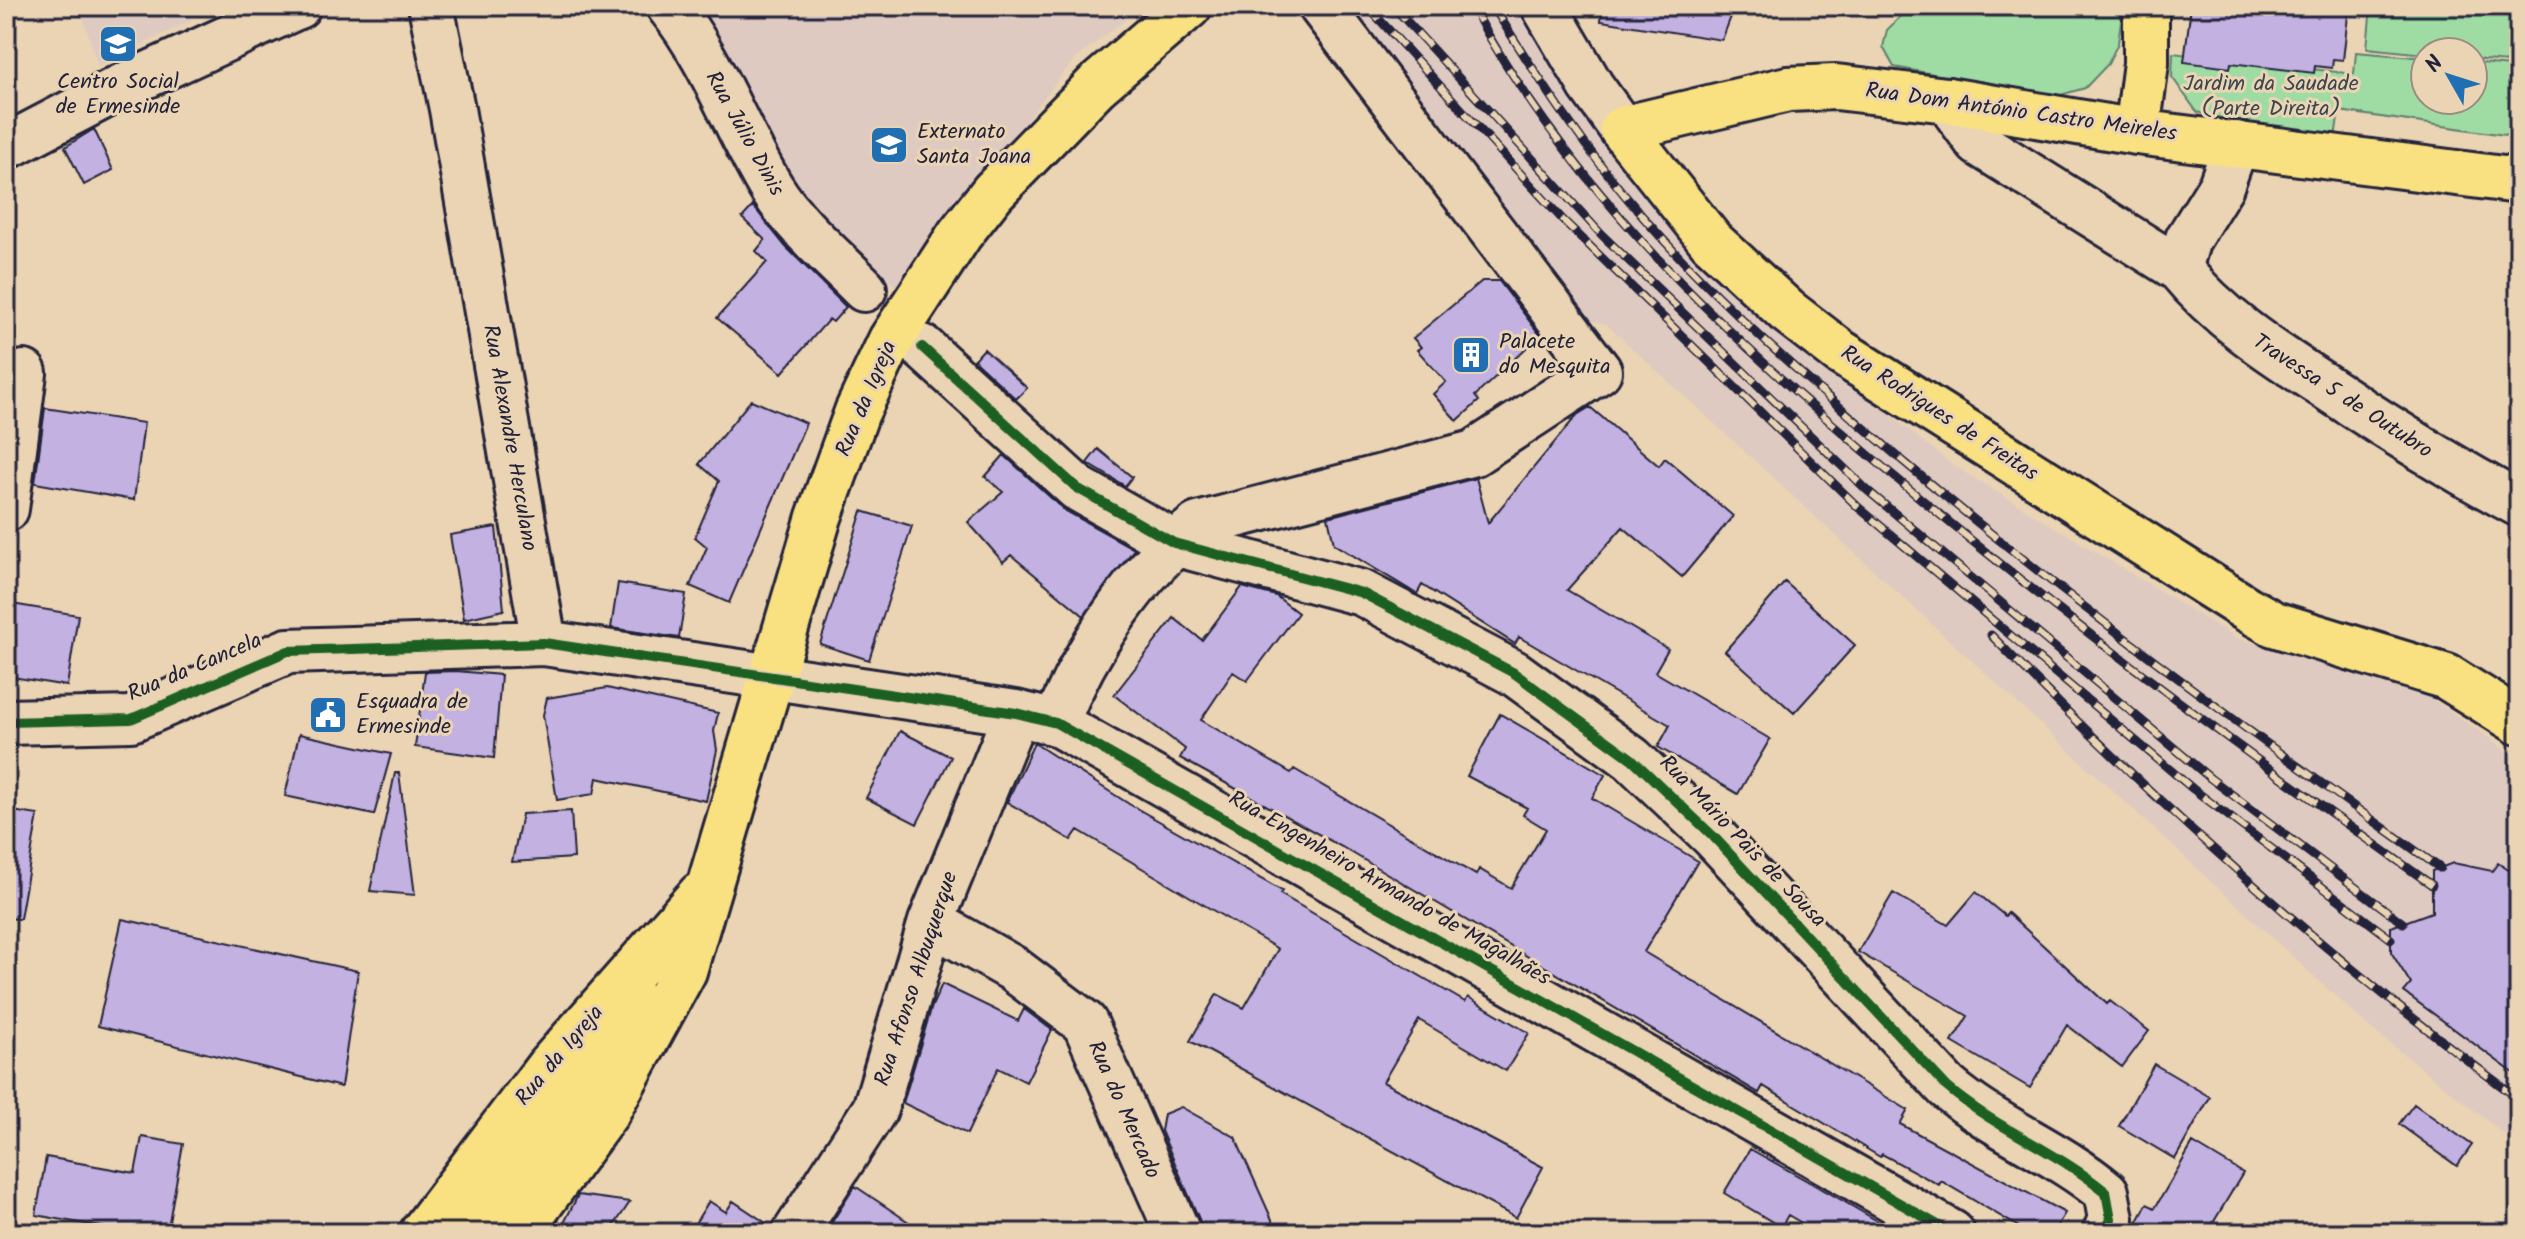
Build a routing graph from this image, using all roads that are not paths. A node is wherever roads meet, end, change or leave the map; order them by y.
1 (298, 6) edge
2 (431, 6) edge
3 (669, 6) edge
4 (1189, 6) edge
5 (1321, 6) edge
6 (1544, 6) edge
7 (2146, 6) edge
8 (1947, 100) junction
9 (1622, 129) junction
10 (2137, 132) junction
11 (2236, 144) junction
12 (6, 147) edge
13 (2519, 181) edge
14 (2179, 269) junction
15 (864, 289) dead end
16 (922, 347) dead end
17 (24, 373) dead end
18 (1285, 502) junction
19 (2519, 504) edge
20 (6, 509) edge
21 (1174, 543) junction
22 (1271, 568) junction
23 (544, 643) junction
24 (772, 674) junction
25 (2447, 677) junction
26 (2519, 688) edge
27 (1036, 718) junction
28 (6, 722) edge
29 (2519, 722) edge
30 (707, 887) junction
31 (931, 922) junction
32 (422, 1233) edge
33 (472, 1233) edge
34 (519, 1233) edge
35 (795, 1233) edge
36 (1178, 1233) edge
37 (1952, 1233) edge
38 (2105, 1233) edge

1 - 12 street
2 - 23 street, Rua Alexandre Herculano
3 - 15 street, Rua Júlio Dinis
4 - 24 main road, Rua da Igreja
5 - 18 street, Rua Afonso Albuquerque
6 - 9 street, Rua Rodrigues de Freitas
7 - 10 main road
8 - 9 main road, Rua Dom António Castro Meireles
8 - 10 main road, Rua Dom António Castro Meireles
8 - 14 street, Travessa 5 de Outubro
9 - 25 main road, Rua Rodrigues de Freitas
10 - 11 main road, Rua Dom António Castro Meireles
11 - 13 main road, Rua Dom António Castro Meireles
11 - 14 street
14 - 19 street, Travessa 5 de Outubro
16 - 21 street, Rua Mário Pais de Sousa
17 - 20 street
18 - 21 street, Rua Afonso Albuquerque
18 - 22 street
21 - 22 street, Rua Mário Pais de Sousa
21 - 27 street, Rua Afonso Albuquerque
22 - 38 street, Rua Mário Pais de Sousa
23 - 24 street
23 - 28 street, Rua da Cancela
24 - 27 street, Rua Engenheiro Armando de Magalhães
24 - 30 main road, Rua da Igreja
25 - 26 main road, Rua Rodrigues de Freitas
25 - 29 main road, Rua Rodrigues de Freitas
27 - 31 street, Rua Afonso Albuquerque
27 - 37 street, Rua Engenheiro Armando de Magalhães
30 - 32 main road, Rua da Igreja
30 - 33 main road, Rua da Igreja
30 - 34 main road, Rua da Igreja
31 - 35 street, Rua Afonso Albuquerque
31 - 36 street, Rua do Mercado

